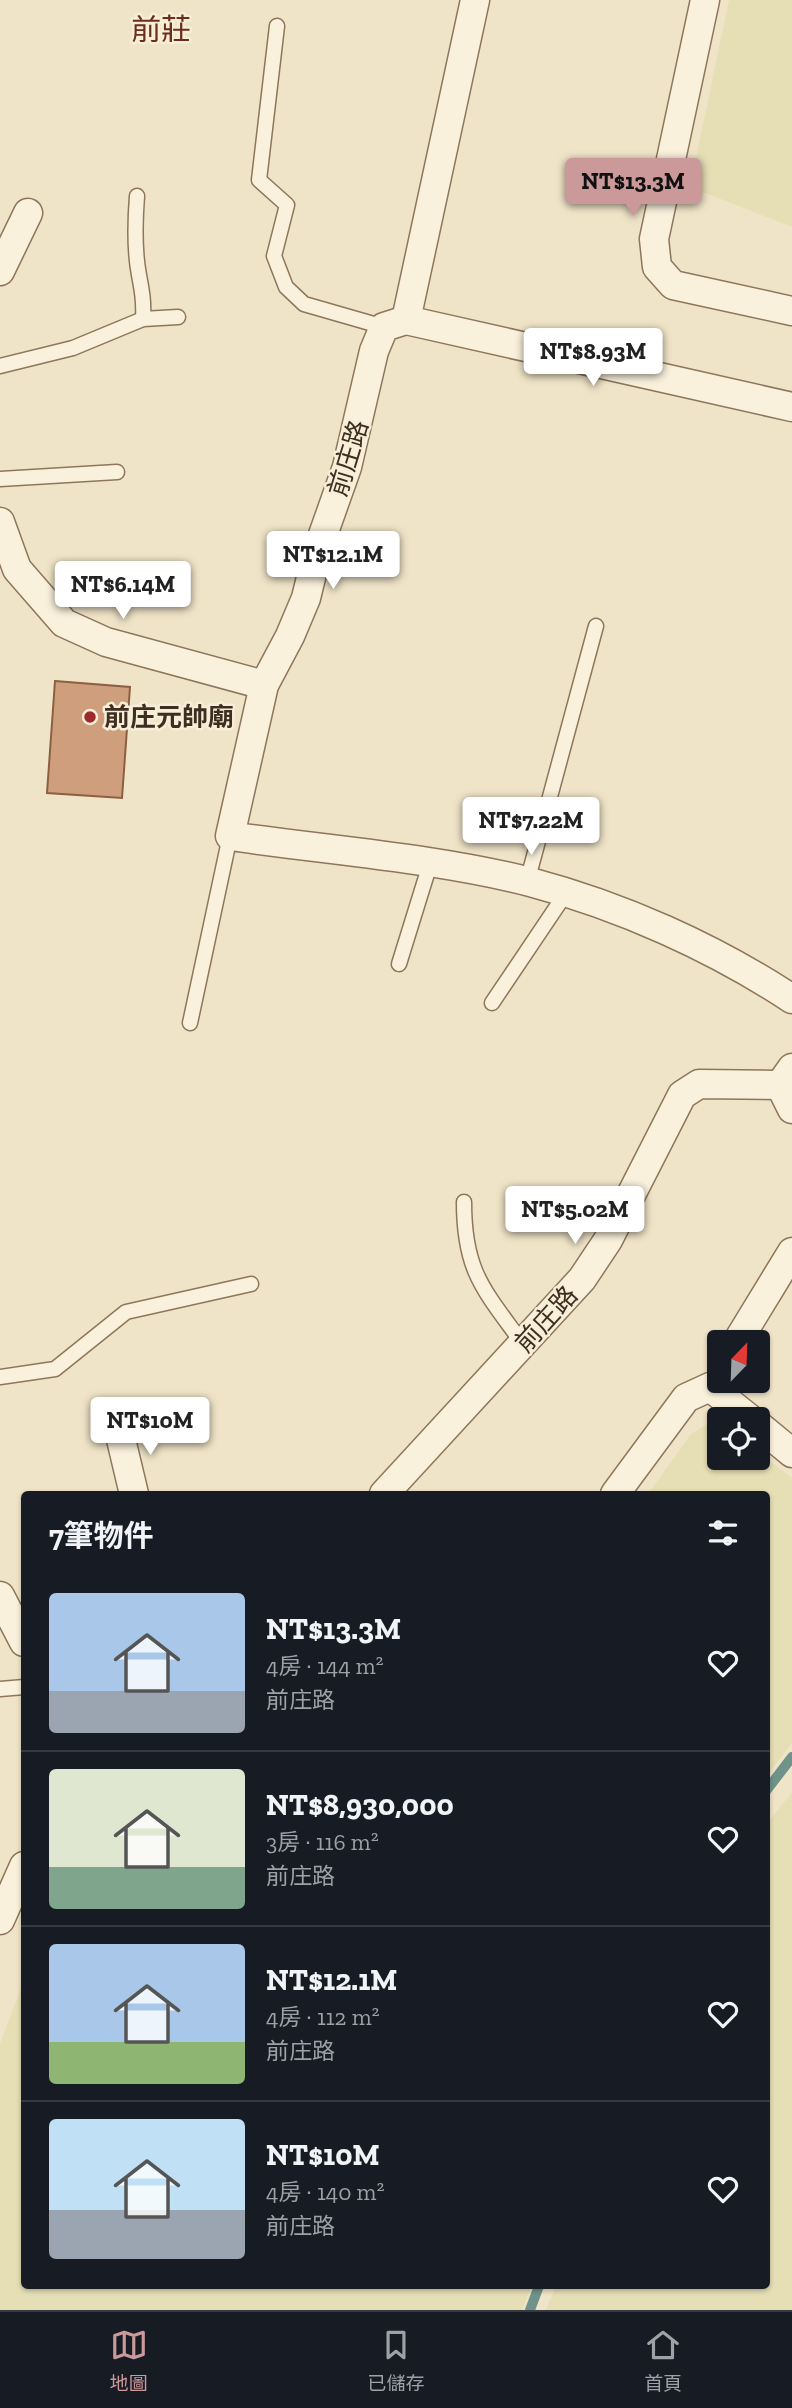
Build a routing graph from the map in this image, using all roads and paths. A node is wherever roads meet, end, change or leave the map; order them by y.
1 (475, 0) edge
2 (705, 0) edge
3 (277, 26) dead end
4 (137, 196) dead end
5 (27, 213) dead end
6 (0, 271) edge
7 (792, 311) edge
8 (178, 317) dead end
9 (143, 319) junction
10 (395, 324) junction
11 (0, 366) edge
12 (792, 407) edge
13 (117, 472) dead end
14 (0, 479) edge
15 (0, 522) edge
16 (8, 570) edge
17 (596, 626) dead end
18 (264, 685) junction
19 (230, 836) junction
20 (430, 864) junction
21 (527, 881) junction
22 (566, 893) junction
23 (399, 964) dead end
24 (792, 999) edge
25 (492, 1003) dead end
26 (190, 1023) dead end
27 (788, 1087) edge
28 (464, 1202) dead end
29 (792, 1252) edge
30 (251, 1284) dead end
31 (744, 1330) edge
32 (523, 1344) junction
33 (0, 1377) edge
34 (707, 1384) edge
35 (727, 1393) edge
36 (740, 1407) edge
37 (119, 1431) dead end
38 (770, 1435) edge
39 (792, 1453) edge
40 (133, 1491) edge
41 (387, 1491) edge
42 (617, 1491) edge
43 (0, 1596) edge
44 (21, 1636) edge
45 (21, 1687) edge
46 (0, 1689) edge
47 (21, 1873) edge
48 (0, 1920) edge

1 - 10 street, 前庄路
2 - 7 street
3 - 10 lane
4 - 9 lane
5 - 6 street
8 - 9 lane
9 - 11 lane
10 - 12 street
10 - 18 street, 前庄路
13 - 14 lane
15 - 16 street
16 - 18 street
17 - 21 lane
18 - 19 street, 前庄路
19 - 20 street
19 - 26 lane
20 - 21 street
20 - 23 lane
21 - 22 street
22 - 24 street
22 - 25 lane
27 - 32 street, 前庄路
28 - 32 lane
29 - 31 street
30 - 33 lane
32 - 41 street, 前庄路
34 - 42 street
35 - 36 street
37 - 40 street
38 - 39 street
43 - 44 street
45 - 46 lane
47 - 48 street

